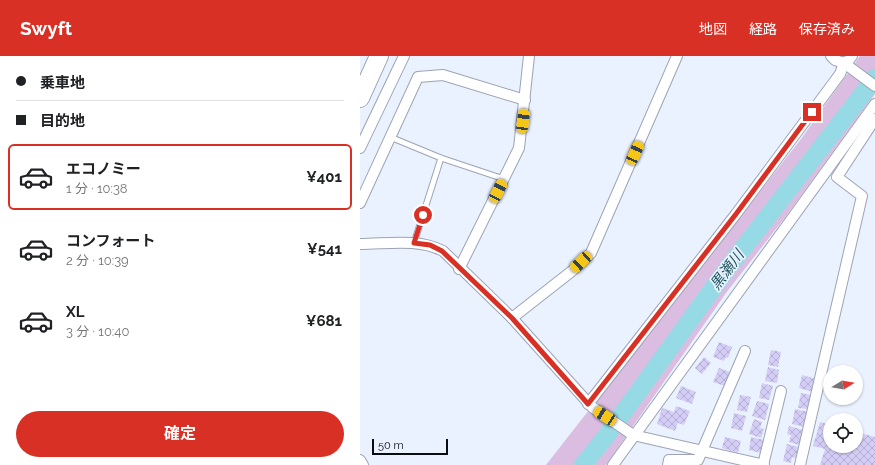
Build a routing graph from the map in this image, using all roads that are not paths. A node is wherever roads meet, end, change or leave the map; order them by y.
1 (379, 56) edge
2 (404, 56) edge
3 (529, 56) edge
4 (677, 56) edge
5 (831, 56) edge
6 (847, 62) edge
7 (875, 86) edge
8 (360, 98) edge
9 (525, 100) junction
10 (875, 104) edge
11 (875, 119) edge
12 (390, 137) junction
13 (360, 148) edge
14 (441, 158) junction
15 (504, 179) junction
16 (360, 203) edge
17 (414, 243) junction
18 (360, 244) edge
19 (459, 269) junction
20 (512, 318) junction
21 (745, 351) dead end
22 (780, 391) dead end
23 (590, 406) junction
24 (632, 434) junction
25 (703, 452) junction
26 (360, 460) edge
27 (362, 465) edge
28 (613, 465) edge
29 (668, 465) edge
30 (764, 465) edge
31 (800, 465) edge

1 - 8 highway
2 - 13 street
3 - 9 street
4 - 20 street
5 - 6 street
6 - 7 street
6 - 23 street
9 - 12 street
9 - 15 street
10 - 24 street
11 - 31 street
12 - 14 lane
12 - 16 street
14 - 15 lane
14 - 17 lane
15 - 19 street
17 - 18 street
17 - 19 street
19 - 20 street
20 - 23 street
21 - 25 street
22 - 30 street
23 - 24 street
24 - 25 street
24 - 28 street
25 - 29 street
25 - 30 street
26 - 27 street

